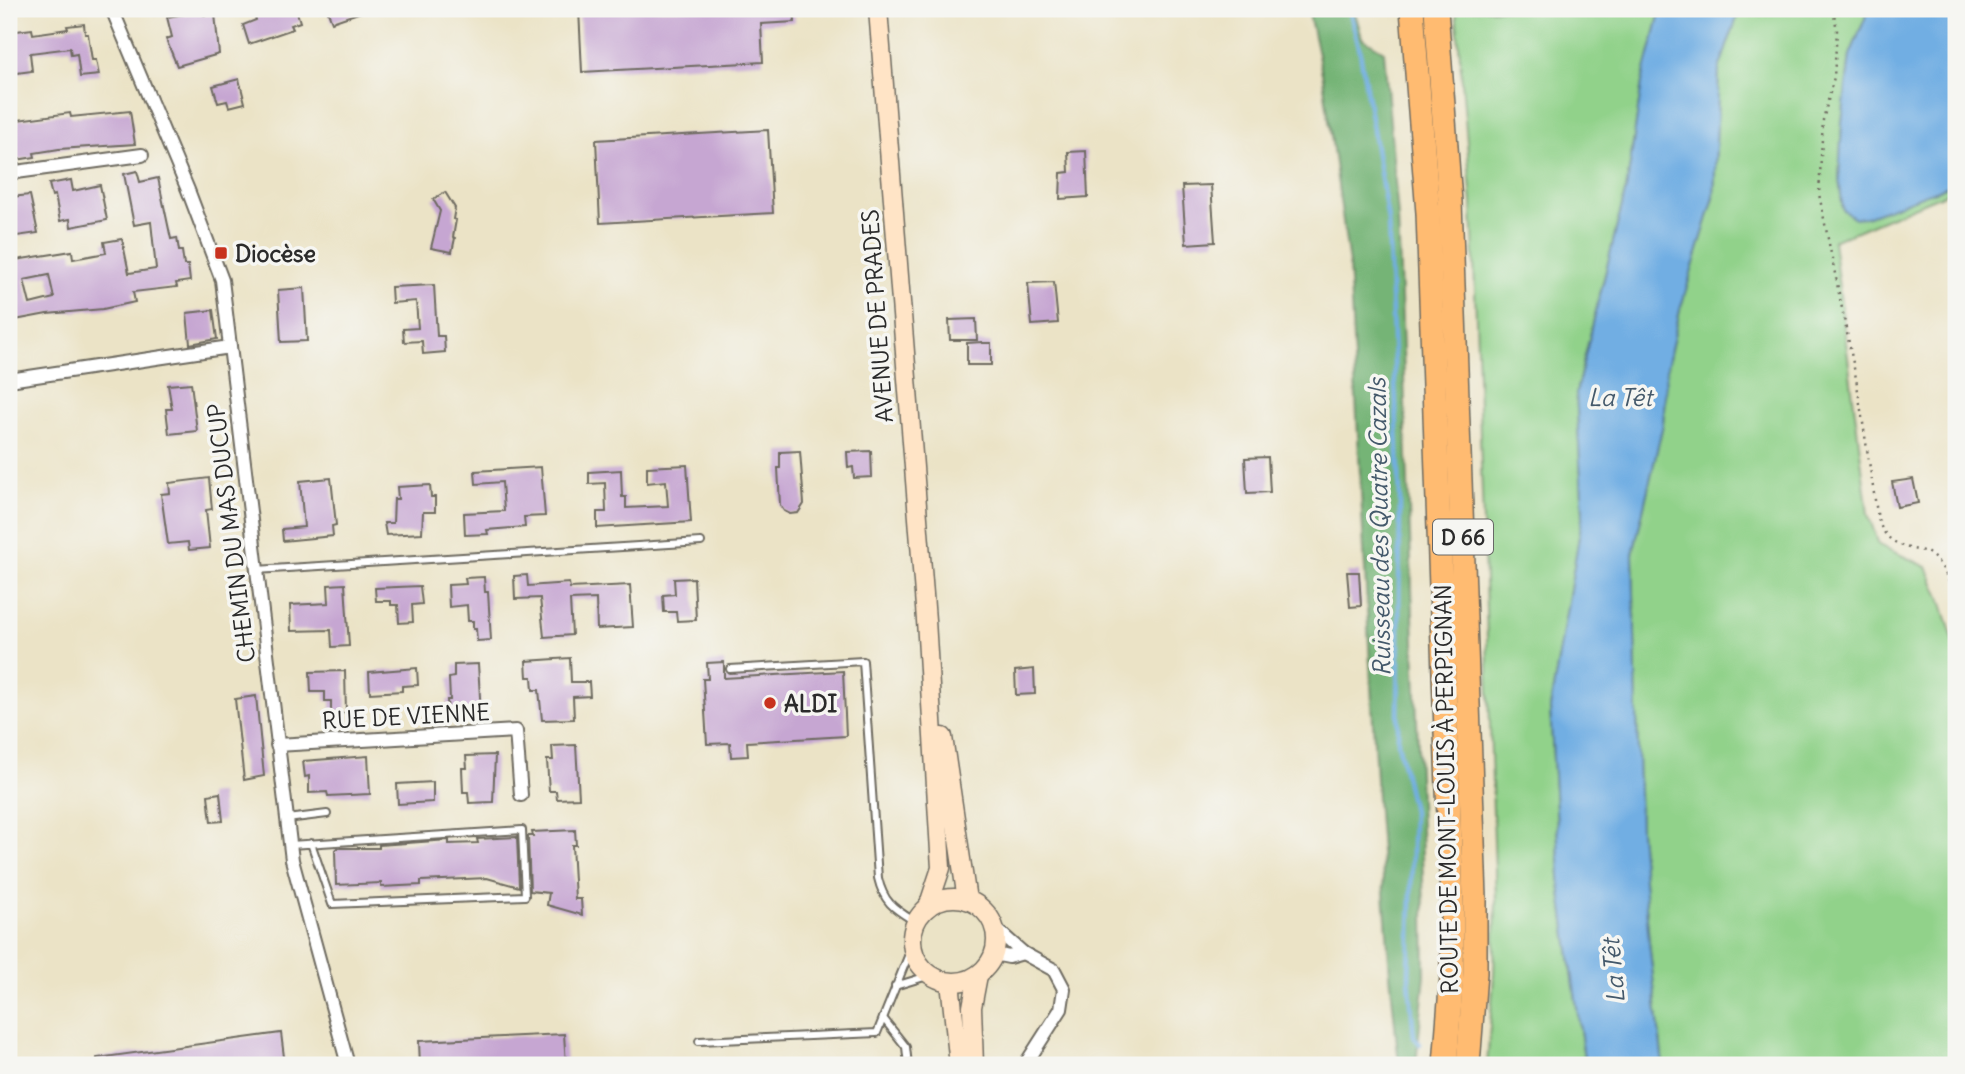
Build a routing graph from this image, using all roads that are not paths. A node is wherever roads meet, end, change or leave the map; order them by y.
1 (112, 9) edge
2 (878, 9) edge
3 (1412, 9) edge
4 (1436, 9) edge
5 (142, 155) dead end
6 (9, 173) edge
7 (230, 347) junction
8 (9, 380) edge
9 (701, 542) dead end
10 (257, 570) junction
11 (926, 620) junction
12 (730, 669) dead end
13 (278, 745) junction
14 (521, 794) dead end
15 (327, 814) dead end
16 (287, 819) junction
17 (311, 843) junction
18 (290, 845) junction
19 (967, 900) junction
20 (928, 908) junction
21 (917, 923) junction
22 (995, 928) junction
23 (913, 944) junction
24 (1023, 953) junction
25 (994, 954) junction
26 (931, 975) junction
27 (978, 975) junction
28 (950, 982) junction
29 (895, 986) junction
30 (883, 1018) junction
31 (699, 1041) dead end
32 (348, 1065) edge
33 (908, 1065) edge
34 (959, 1065) edge
35 (974, 1065) edge
36 (1025, 1065) edge
37 (1445, 1065) edge
38 (1468, 1065) edge

1 - 7 street, CHEMIN DU MAS DUCUP
2 - 11 main road, AVENUE DE PRADES
3 - 37 highway, ROUTE DE MONT-LOUIS À PERPIGNAN / D 66
4 - 38 highway, ROUTE DE MONT-LOUIS À PERPIGNAN / D 66
5 - 6 street
7 - 8 street
7 - 10 street, CHEMIN DU MAS DUCUP
9 - 10 lane
10 - 13 street, CHEMIN DU MAS DUCUP
11 - 19 main road, AVENUE DE PRADES
11 - 20 main road, AVENUE DE PRADES
12 - 21 lane
13 - 14 street, RUE DE VIENNE
13 - 16 street, CHEMIN DU MAS DUCUP
15 - 16 lane
16 - 18 street, CHEMIN DU MAS DUCUP
17 - 17 lane
17 - 18 lane
18 - 32 street, CHEMIN DU MAS DUCUP
19 - 20 main road
19 - 22 main road
20 - 21 main road
21 - 23 main road
22 - 24 street
22 - 25 main road
23 - 26 main road
23 - 29 lane
24 - 25 street
24 - 36 street
25 - 27 main road
26 - 28 main road
26 - 29 lane
27 - 28 main road
27 - 35 main road
28 - 34 main road
29 - 30 lane
30 - 31 lane
30 - 33 lane

